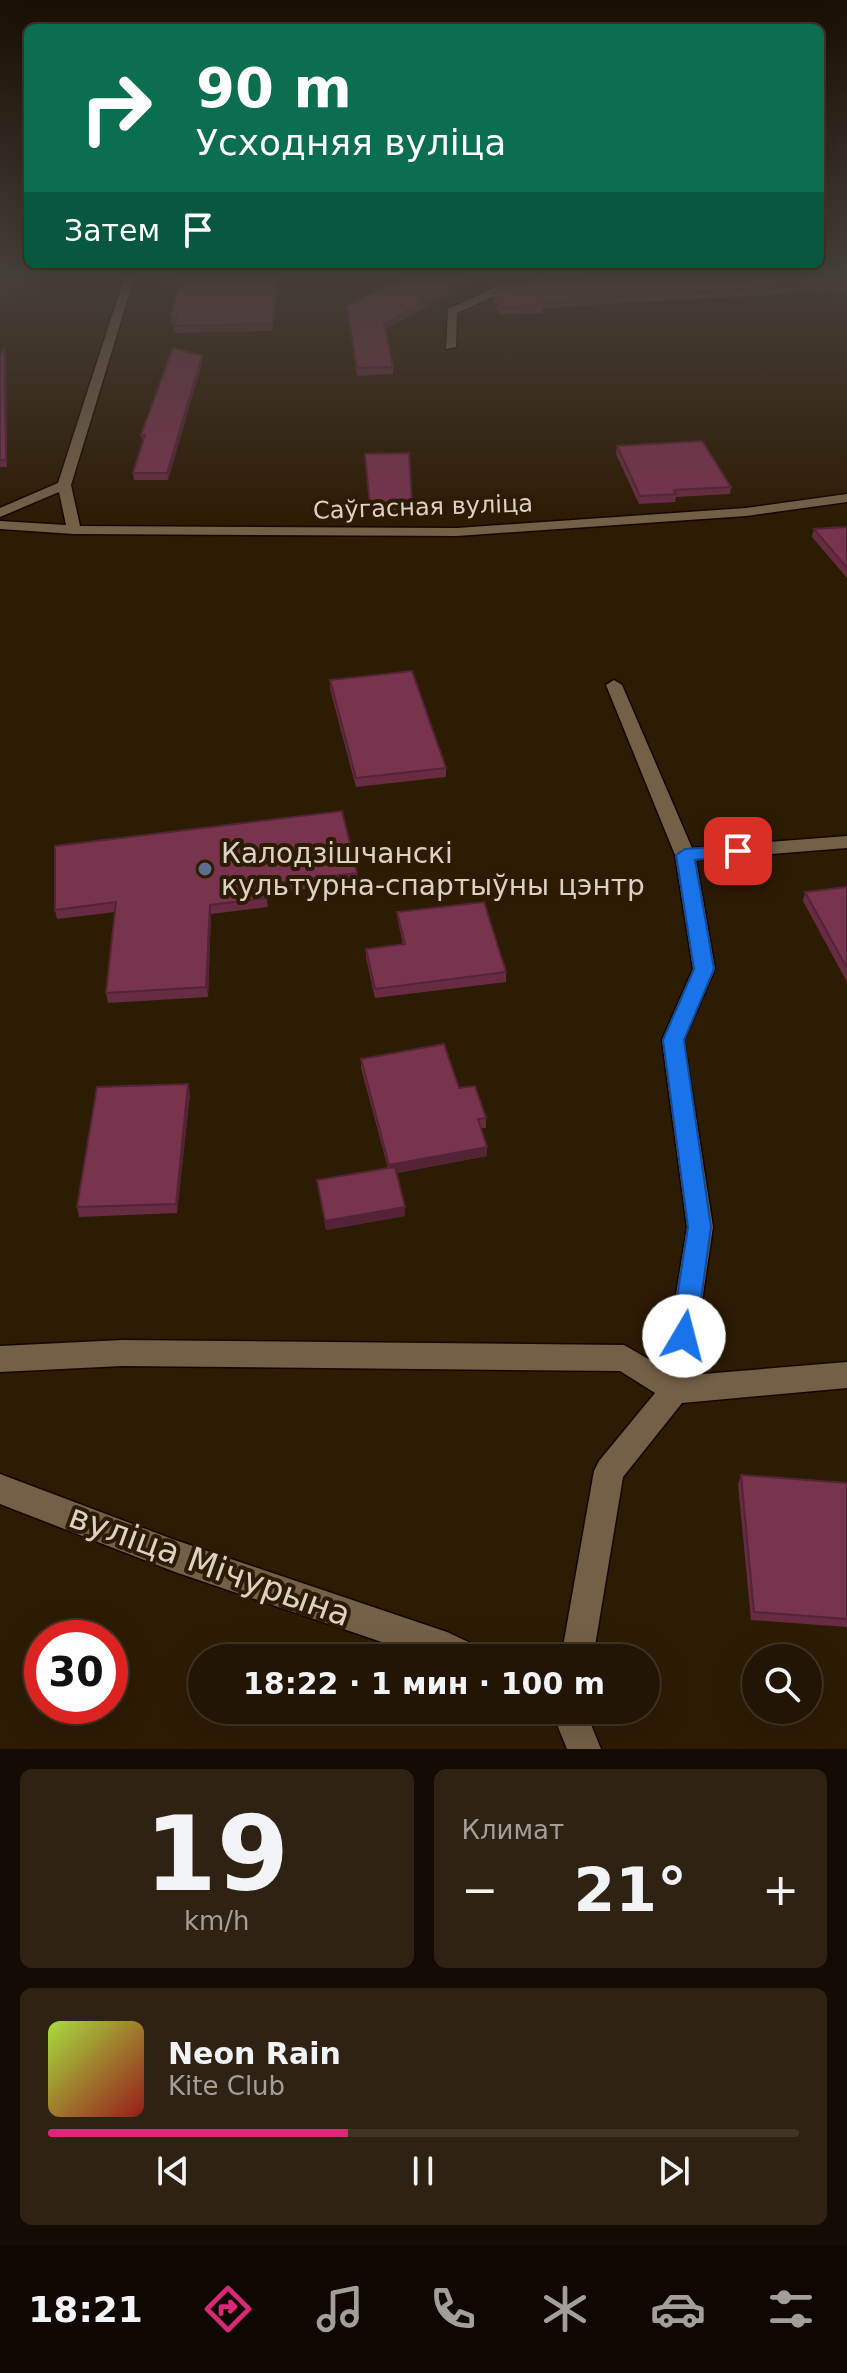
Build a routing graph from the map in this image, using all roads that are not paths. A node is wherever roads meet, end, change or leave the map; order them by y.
1 (104, 357) edge
2 (64, 485) junction
3 (847, 498) edge
4 (0, 513) edge
5 (0, 525) edge
6 (74, 530) junction
7 (614, 685) dead end
8 (847, 842) edge
9 (685, 855) junction
10 (0, 1359) edge
11 (847, 1375) edge
12 (675, 1390) junction
13 (0, 1489) edge
14 (435, 1644) edge
15 (579, 1644) edge
16 (572, 1724) edge
17 (584, 1749) edge

1 - 2 street
2 - 4 street
2 - 6 street
3 - 6 street, Саўгасная вуліца
5 - 6 street, Саўгасная вуліца
7 - 9 street
8 - 9 street
9 - 12 street
10 - 12 street
11 - 12 street
12 - 15 street
13 - 14 street, вуліца Мічурына
16 - 17 street

